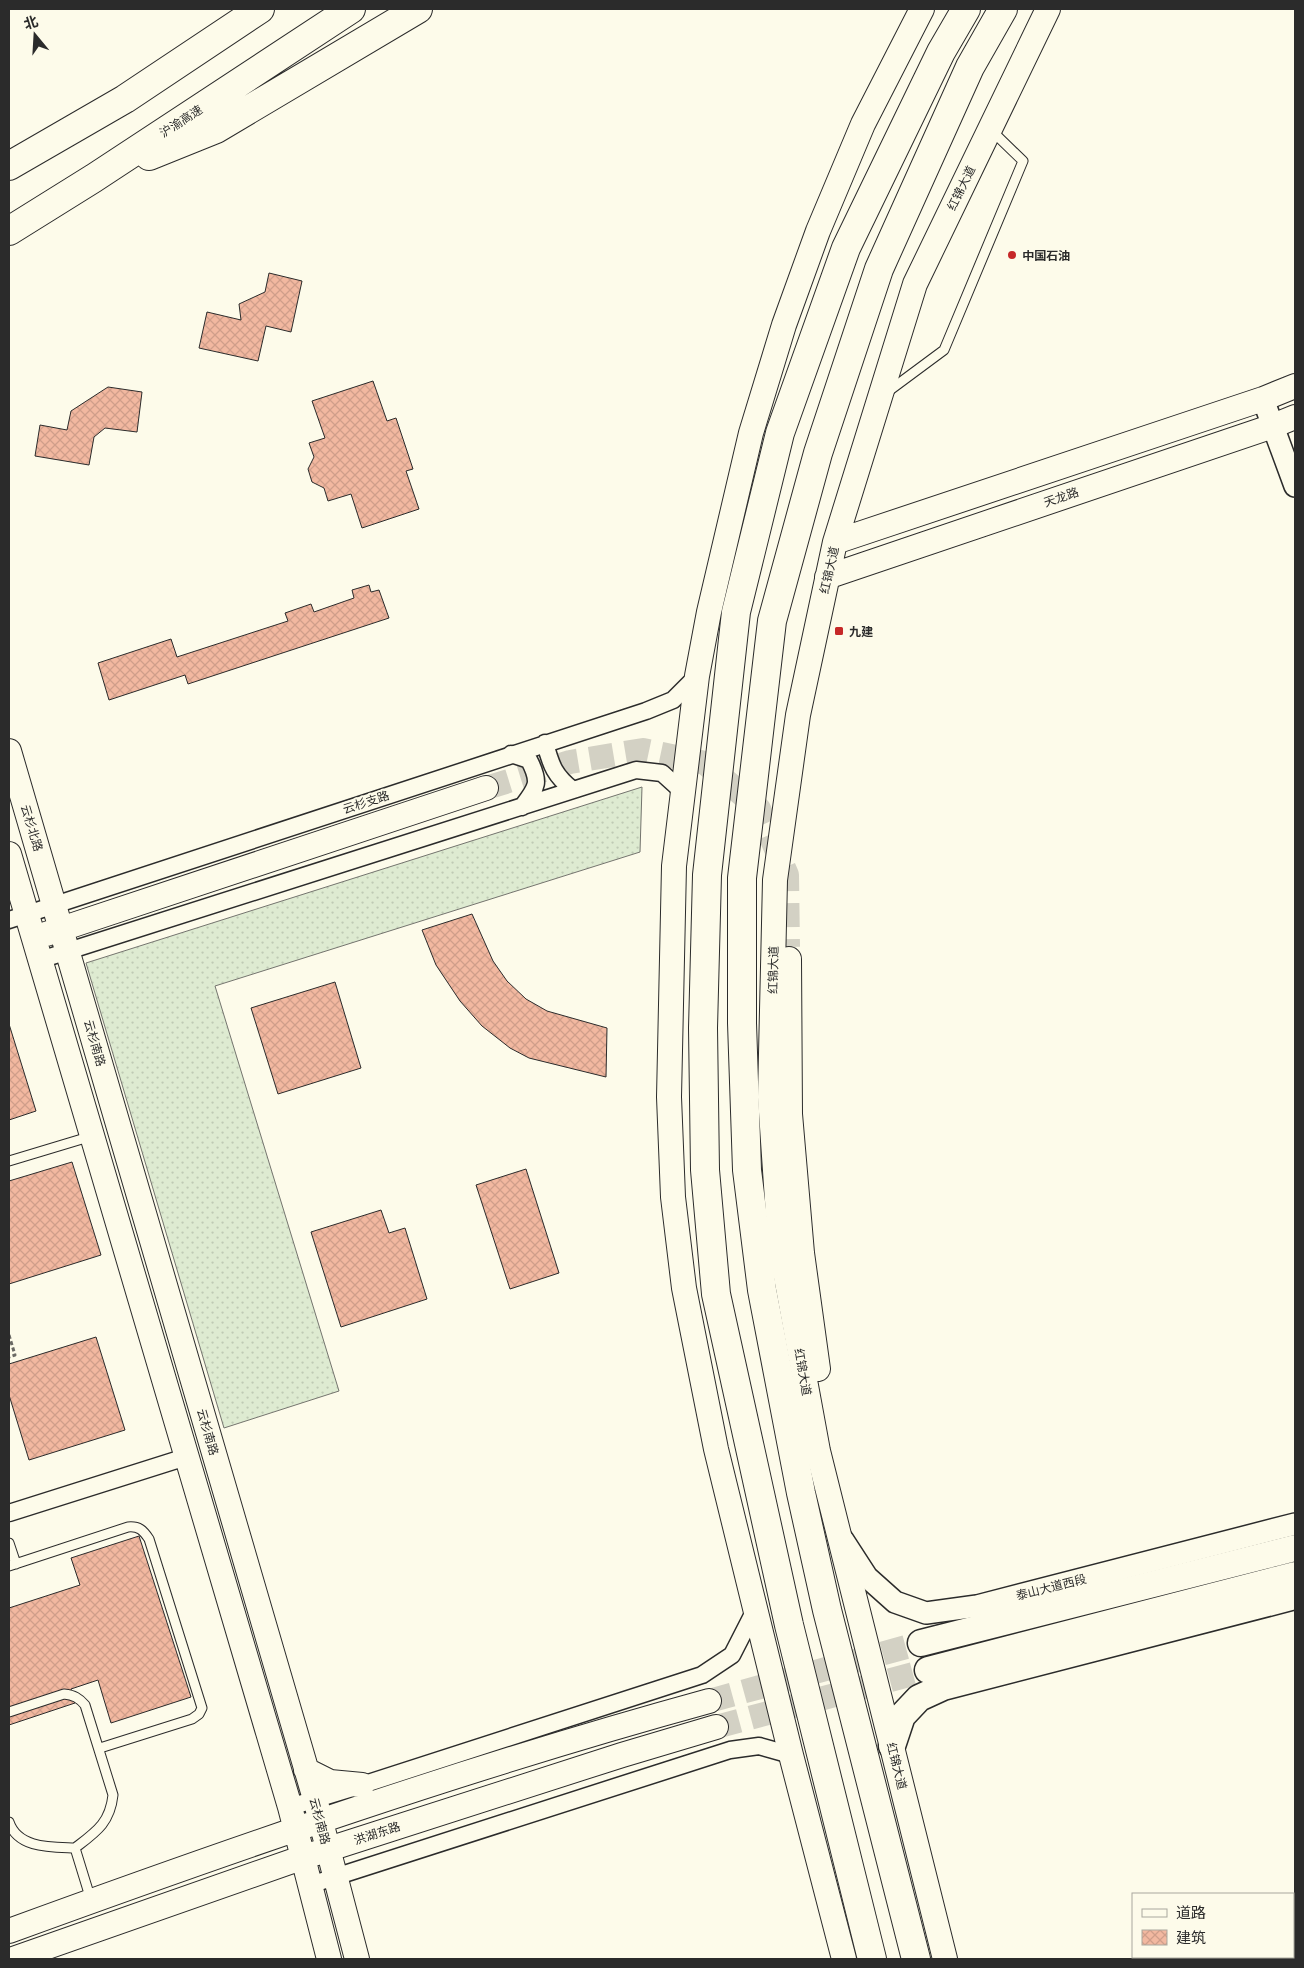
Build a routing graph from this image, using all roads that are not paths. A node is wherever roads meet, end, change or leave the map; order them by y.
1 (260, 9) edge
2 (351, 9) edge
3 (418, 9) edge
4 (922, 9) edge
5 (966, 9) edge
6 (1003, 9) edge
7 (1048, 9) edge
8 (990, 129) junction
9 (9, 166) edge
10 (94, 178) junction
11 (9, 231) edge
12 (1295, 386) edge
13 (880, 397) junction
14 (1263, 399) junction
15 (1295, 417) edge
16 (1273, 426) junction
17 (1295, 486) edge
18 (835, 542) junction
19 (827, 577) junction
20 (697, 676) junction
21 (545, 743) junction
22 (9, 751) edge
23 (511, 754) junction
24 (486, 788) tunnel mouth
25 (573, 790) junction
26 (683, 792) junction
27 (522, 807) junction
28 (9, 854) edge
29 (55, 905) junction
30 (18, 917) edge
31 (65, 941) junction
32 (788, 947) tunnel mouth
33 (37, 949) junction
34 (92, 1136) junction
35 (9, 1161) edge
36 (818, 1451) junction
37 (186, 1457) junction
38 (9, 1514) edge
39 (1295, 1524) edge
40 (837, 1532) junction
41 (9, 1543) edge
42 (1295, 1548) edge
43 (12, 1565) edge
44 (1295, 1575) edge
45 (1295, 1596) edge
46 (755, 1610) junction
47 (922, 1643) tunnel mouth
48 (928, 1670) tunnel mouth
49 (709, 1701) tunnel mouth
50 (9, 1712) edge
51 (716, 1727) tunnel mouth
52 (892, 1746) junction
53 (100, 1748) junction
54 (791, 1754) junction
55 (306, 1770) junction
56 (362, 1785) junction
57 (318, 1810) junction
58 (293, 1818) junction
59 (9, 1822) edge
60 (75, 1848) junction
61 (328, 1849) junction
62 (304, 1857) junction
63 (336, 1877) junction
64 (310, 1885) junction
65 (92, 1901) junction
66 (9, 1931) edge
67 (14, 1959) edge
68 (329, 1959) edge
69 (357, 1959) edge
70 (844, 1959) edge
71 (872, 1959) edge
72 (916, 1959) edge
73 (945, 1959) edge

1 - 9 highway
2 - 10 highway, 沪渝高速
3 - 10 highway
4 - 20 main road
5 - 71 highway
6 - 72 highway, 红锦大道
7 - 8 main road, 红锦大道
8 - 13 main road, 红锦大道
8 - 13 lane
10 - 11 highway, 沪渝高速
12 - 14 main road
13 - 18 main road, 红锦大道
14 - 16 street
14 - 18 main road
15 - 16 main road, 天龙路
16 - 17 street
16 - 19 main road, 天龙路
18 - 19 main road, 红锦大道
19 - 36 main road, 红锦大道
20 - 21 street, 云杉支路
20 - 26 main road
21 - 23 street, 云杉支路
21 - 25 street
22 - 29 main road, 云杉北路
23 - 27 street
23 - 29 street, 云杉支路
24 - 31 main road
25 - 26 street
25 - 27 street
26 - 46 main road
27 - 31 street
28 - 30 main road
29 - 30 street, 云杉支路
29 - 31 main road, 云杉南路
30 - 33 main road, 云杉南路
31 - 33 main road
31 - 55 main road, 云杉南路
32 - 36 main road
33 - 34 main road, 云杉南路
34 - 35 lane
34 - 37 main road, 云杉南路
36 - 40 main road, 红锦大道
37 - 38 street
37 - 58 main road, 云杉南路
39 - 40 street, 泰山大道西段
40 - 52 main road, 红锦大道
41 - 43 lane
42 - 47 main road, 泰山大道西段
43 - 53 lane
44 - 48 main road
45 - 52 main road
46 - 54 main road
46 - 56 street
49 - 57 main road
50 - 53 lane
51 - 61 main road, 洪湖东路
52 - 73 main road, 红锦大道
53 - 60 lane
54 - 63 street
54 - 70 main road
55 - 56 main road
55 - 57 main road, 云杉南路
56 - 57 street
57 - 58 main road
57 - 61 main road, 云杉南路
58 - 62 main road, 云杉南路
58 - 65 main road
59 - 60 lane
60 - 65 lane
61 - 62 main road, 洪湖东路
61 - 63 main road, 云杉南路
62 - 64 main road, 云杉南路
62 - 67 main road, 洪湖东路
63 - 64 street
63 - 69 main road, 云杉南路
64 - 68 main road, 云杉南路
65 - 66 main road

